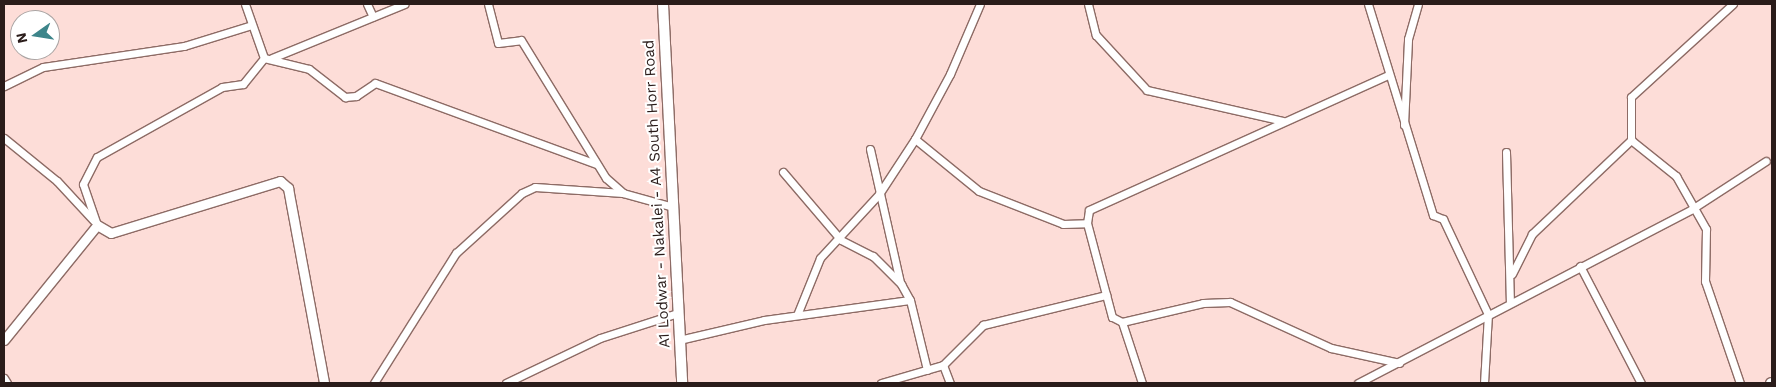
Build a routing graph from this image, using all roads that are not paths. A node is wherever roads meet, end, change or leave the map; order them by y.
1 (245, 4) edge
2 (367, 4) edge
3 (404, 4) edge
4 (488, 4) edge
5 (664, 4) edge
6 (980, 4) edge
7 (1088, 4) edge
8 (1368, 4) edge
9 (1418, 4) edge
10 (1734, 4) edge
11 (373, 17) junction
12 (252, 25) junction
13 (267, 58) junction
14 (1388, 74) junction
15 (4, 86) edge
16 (1284, 122) junction
17 (1404, 133) junction
18 (4, 138) edge
19 (915, 139) junction
20 (1631, 140) junction
21 (870, 148) dead end
22 (1506, 152) dead end
23 (1766, 161) dead end
24 (596, 164) junction
25 (783, 172) dead end
26 (623, 193) junction
27 (879, 194) junction
28 (673, 208) junction
29 (1692, 209) junction
30 (1087, 223) junction
31 (97, 225) junction
32 (841, 240) junction
33 (1580, 266) junction
34 (1512, 274) junction
35 (901, 284) junction
36 (1106, 295) junction
37 (910, 300) junction
38 (1510, 301) junction
39 (678, 313) junction
40 (1488, 314) junction
41 (797, 316) junction
42 (1122, 322) junction
43 (4, 340) edge
44 (680, 340) junction
45 (1399, 362) junction
46 (943, 365) junction
47 (927, 370) junction
48 (4, 378) edge
49 (7, 383) edge
50 (324, 383) edge
51 (374, 383) edge
52 (506, 383) edge
53 (682, 383) edge
54 (881, 383) edge
55 (950, 383) edge
56 (1142, 383) edge
57 (1358, 383) edge
58 (1484, 383) edge
59 (1641, 383) edge
60 (1740, 383) edge

1 - 12 street
2 - 11 street
3 - 11 street
4 - 24 street
5 - 28 main road, A1 Lodwar - Nakalei - A4 South Horr Road
6 - 19 street
7 - 16 street
8 - 14 street
9 - 17 street
10 - 20 street
11 - 13 street
12 - 13 street
12 - 15 street
13 - 24 street
13 - 31 street
14 - 16 street
14 - 17 street
16 - 30 street
17 - 40 street
18 - 31 street
19 - 27 street
19 - 30 street
20 - 29 street
20 - 34 street
21 - 27 street
22 - 34 street
23 - 29 street
24 - 26 street
25 - 32 street
26 - 28 street
26 - 51 street
27 - 32 street
27 - 35 street
28 - 39 main road, A1 Lodwar - Nakalei - A4 South Horr Road
29 - 33 street
29 - 60 street
30 - 36 street
31 - 43 street
31 - 50 street
32 - 35 street
32 - 41 street
33 - 38 street
33 - 59 street
34 - 38 street
35 - 37 street
36 - 42 street
36 - 46 street
37 - 41 street
37 - 47 street
38 - 40 street
39 - 44 main road, A1 Lodwar - Nakalei - A4 South Horr Road
39 - 52 street
40 - 45 street
40 - 58 street
41 - 44 street
42 - 45 street
42 - 56 street
44 - 53 main road, A1 Lodwar - Nakalei - A4 South Horr Road
45 - 57 street
46 - 47 street
46 - 55 street
47 - 54 street
48 - 49 street

